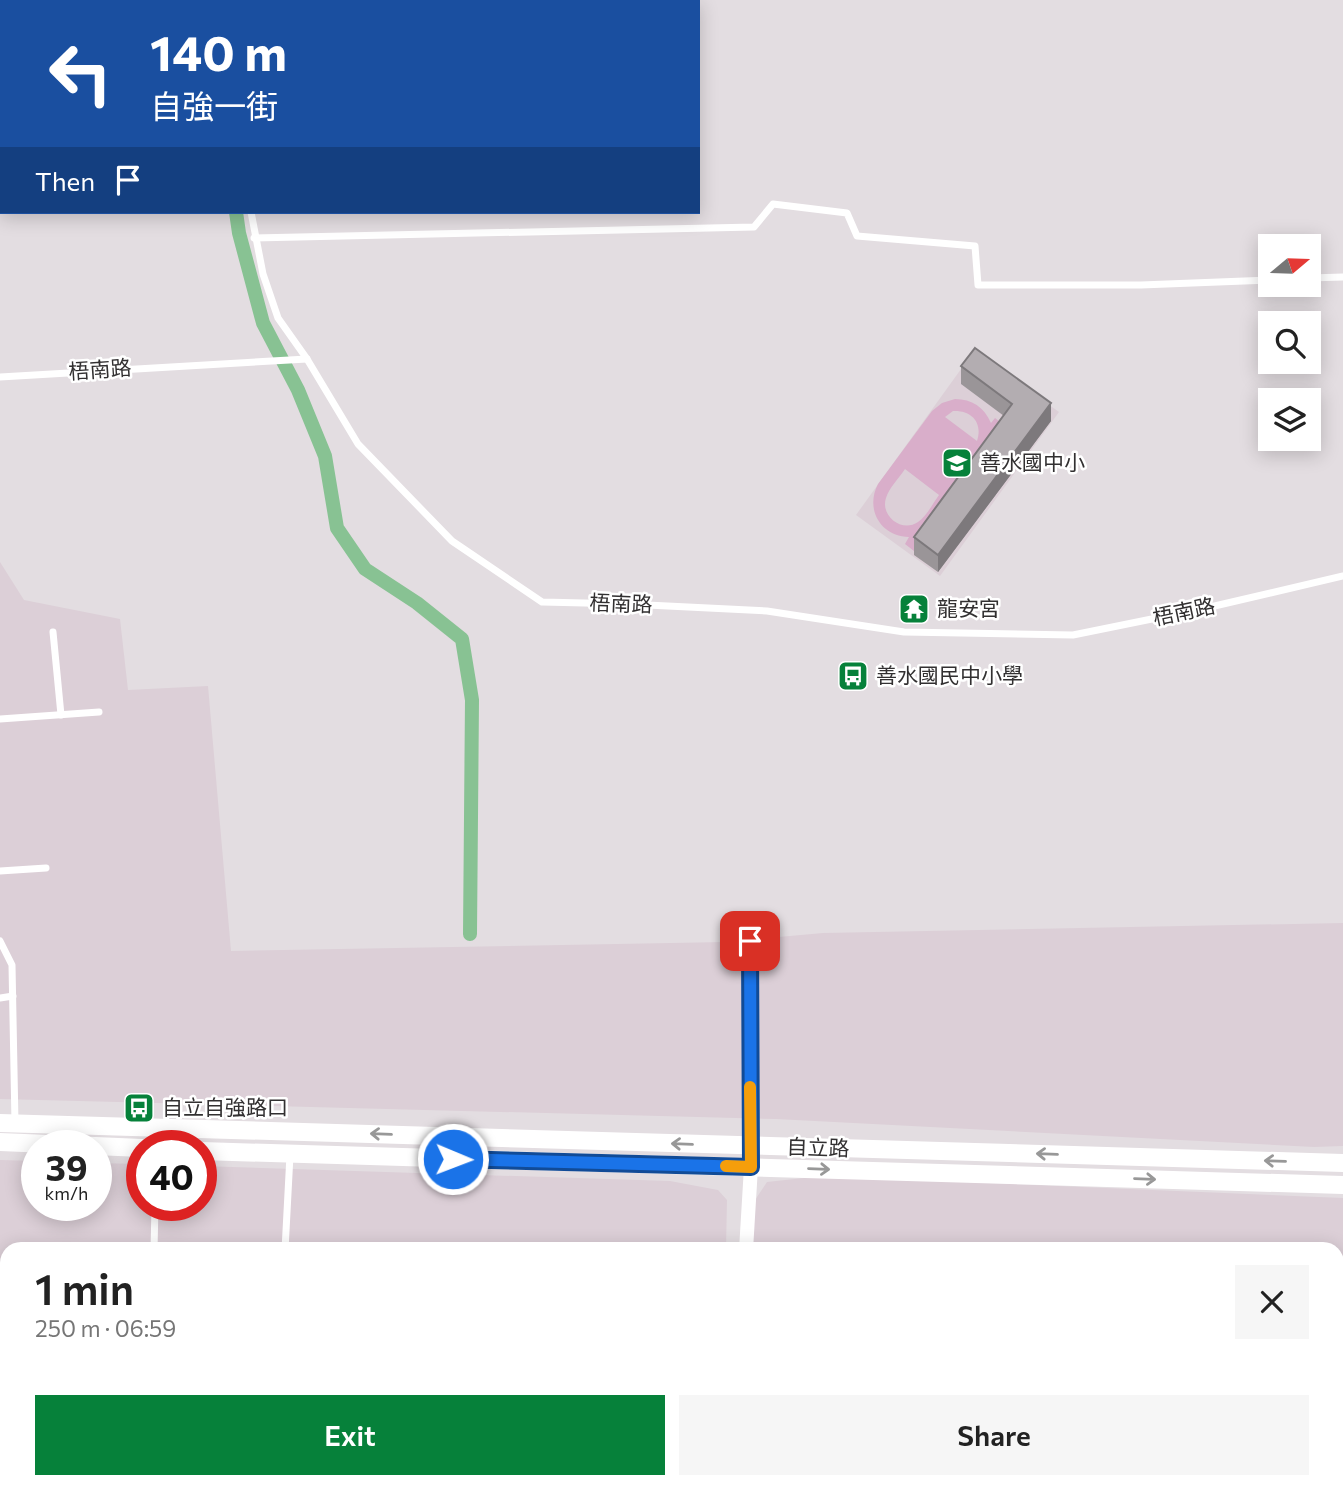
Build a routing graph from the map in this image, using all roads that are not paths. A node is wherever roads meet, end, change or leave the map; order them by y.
1 (251, 214) edge
2 (254, 238) junction
3 (1343, 277) edge
4 (1321, 278) edge
5 (1258, 280) edge
6 (307, 359) junction
7 (0, 377) edge
8 (1343, 576) edge
9 (53, 632) dead end
10 (99, 712) dead end
11 (61, 715) junction
12 (0, 719) edge
13 (46, 868) dead end
14 (0, 871) edge
15 (750, 941) dead end
16 (0, 942) edge
17 (13, 996) junction
18 (0, 998) edge
19 (8, 1123) edge
20 (0, 1142) edge
21 (750, 1146) junction
22 (126, 1147) edge
23 (217, 1152) edge
24 (290, 1154) junction
25 (1343, 1163) edge
26 (751, 1167) junction
27 (1343, 1185) edge
28 (155, 1221) edge
29 (154, 1242) edge
30 (285, 1242) edge
31 (746, 1242) edge

1 - 2 lane
2 - 5 lane
2 - 6 lane
3 - 4 lane
6 - 7 lane, 梧南路
6 - 8 lane, 梧南路
9 - 11 lane
10 - 11 lane
11 - 12 lane
13 - 14 lane
15 - 21 street
16 - 17 lane
17 - 18 lane
17 - 19 lane
21 -> 19 street, 自立路
20 - 22 street
25 -> 21 street, 自立路
21 - 26 street
23 - 24 street, 自立路
24 - 26 street, 自立路
24 - 30 lane
26 -> 27 street, 自立路
26 - 31 street
28 - 29 lane

